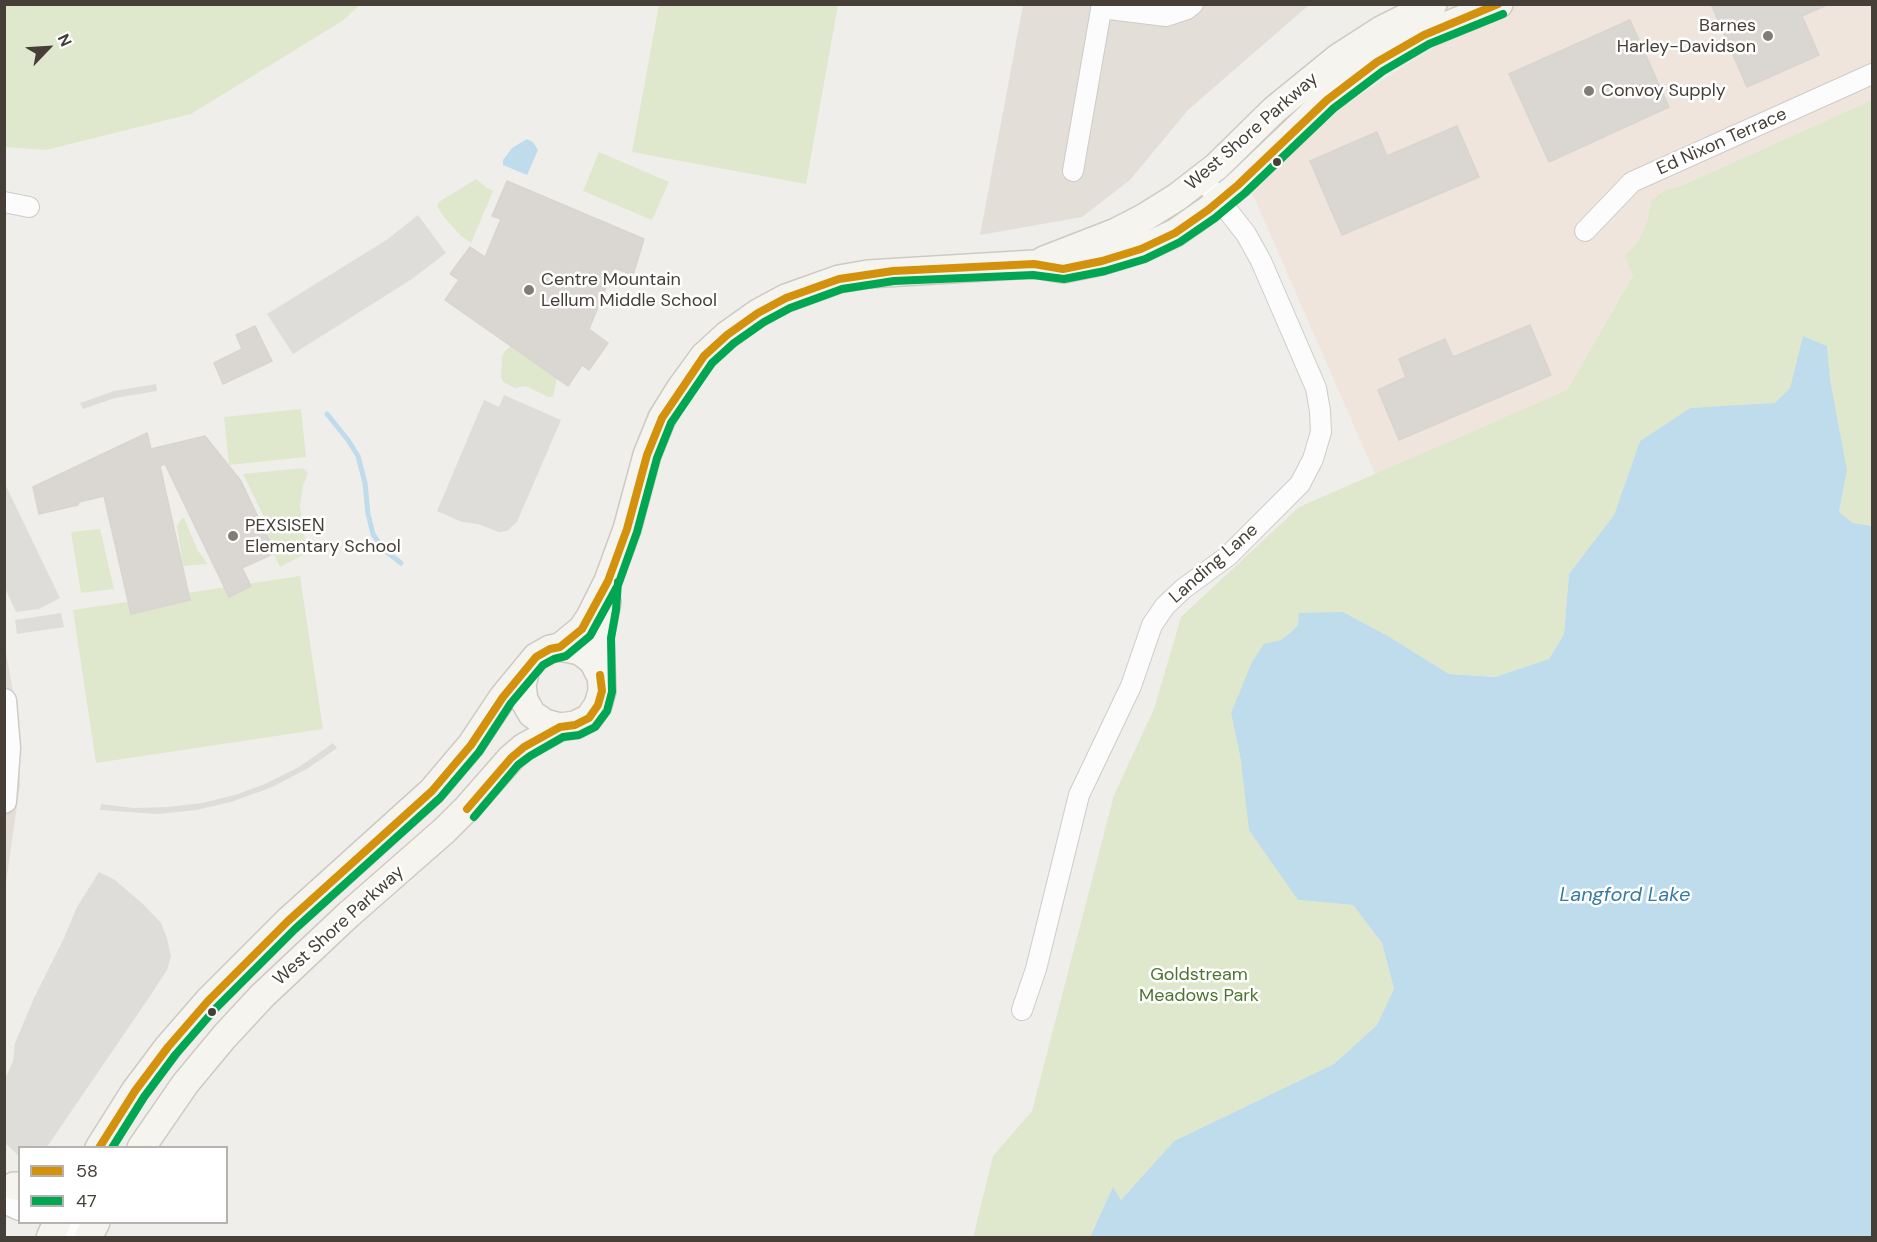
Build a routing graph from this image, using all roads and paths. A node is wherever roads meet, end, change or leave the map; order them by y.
1 (1193, 4) edge
2 (1433, 4) edge
3 (1499, 4) edge
4 (1102, 6) edge
5 (1872, 74) edge
6 (1073, 171) dead end
7 (1202, 178) junction
8 (1220, 201) junction
9 (4, 202) edge
10 (29, 207) dead end
11 (1585, 231) dead end
12 (1034, 264) junction
13 (608, 581) junction
14 (560, 647) junction
15 (526, 669) junction
16 (600, 675) junction
17 (4, 701) edge
18 (560, 727) junction
19 (4, 801) edge
20 (1022, 1010) dead end
21 (100, 1146) edge
22 (142, 1146) edge
23 (56, 1224) edge
24 (50, 1238) edge

1 - 4 street
2 - 7 main road, West Shore Parkway
3 - 8 main road, West Shore Parkway
4 - 6 street
5 - 11 street, Ed Nixon Terrace
7 - 8 street, Landing Lane
7 - 12 main road, West Shore Parkway
8 - 12 main road, West Shore Parkway
8 - 20 street, Landing Lane
9 - 10 street
12 - 13 main road, West Shore Parkway
13 - 14 main road, West Shore Parkway
13 - 16 main road, West Shore Parkway
14 - 15 main road
14 - 16 main road
15 - 18 main road
15 - 21 main road, West Shore Parkway
16 - 18 main road
17 - 19 street
18 - 22 main road, West Shore Parkway
23 - 24 main road

